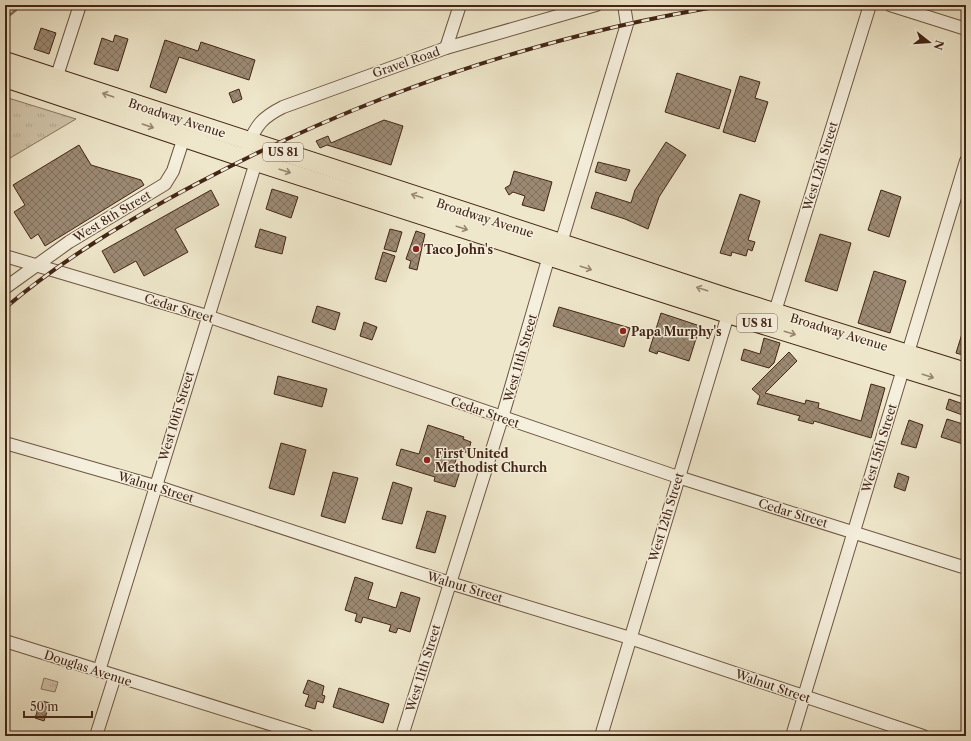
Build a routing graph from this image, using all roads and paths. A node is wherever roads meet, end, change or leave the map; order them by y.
1 (80, 5) edge
2 (460, 5) edge
3 (596, 5) edge
4 (624, 5) edge
5 (870, 5) edge
6 (890, 5) edge
7 (966, 29) edge
8 (446, 48) junction
9 (5, 61) edge
10 (5, 78) edge
11 (54, 86) junction
12 (186, 130) junction
13 (249, 153) junction
14 (966, 161) edge
15 (561, 242) junction
16 (5, 256) edge
17 (549, 256) junction
18 (36, 265) junction
19 (5, 288) edge
20 (730, 307) junction
21 (207, 316) junction
22 (773, 320) junction
23 (906, 361) junction
24 (966, 372) edge
25 (966, 388) edge
26 (502, 418) junction
27 (5, 443) edge
28 (678, 477) junction
29 (155, 486) junction
30 (854, 531) junction
31 (966, 568) edge
32 (450, 582) junction
33 (630, 638) junction
34 (5, 642) edge
35 (99, 671) junction
36 (115, 676) junction
37 (804, 697) junction
38 (96, 736) edge
39 (308, 736) edge
40 (402, 736) edge
41 (601, 736) edge
42 (792, 736) edge
43 (923, 736) edge

1 - 11 street
2 - 8 street
3 - 8 street, Gravel Road
4 - 15 street, West 11th Street
5 - 22 street, West 12th Street
6 - 7 street
8 - 13 street, Gravel Road
9 - 11 highway, Broadway Avenue / US 81
10 - 11 highway, Broadway Avenue / US 81
11 - 12 highway, Broadway Avenue / US 81
12 - 13 highway, Broadway Avenue / US 81
12 - 18 street, West 8th Street
15 -> 13 highway, Broadway Avenue / US 81
13 -> 17 highway, Broadway Avenue / US 81
13 - 21 street, West 10th Street
14 - 23 street, West 15th Street
15 - 17 street, West 11th Street
20 -> 15 highway, Broadway Avenue / US 81
16 - 18 street, Cedar Street
17 -> 20 highway, Broadway Avenue / US 81
17 - 26 street, West 11th Street
18 - 19 street, West 8th Street
18 - 21 street, Cedar Street
20 - 22 highway, Broadway Avenue / US 81
20 - 28 street, West 12th Street
21 - 26 street, Cedar Street
21 - 29 street, West 10th Street
22 - 23 highway, Broadway Avenue / US 81
23 - 24 highway, Broadway Avenue / US 81
23 -> 25 highway, Broadway Avenue / US 81
23 - 30 street, West 15th Street
26 - 28 street, Cedar Street
26 - 32 street, West 11th Street
27 - 29 street, Walnut Street
28 - 30 street, Cedar Street
28 - 33 street, West 12th Street
29 - 32 street, Walnut Street
29 - 35 street, West 10th Street
30 - 31 street, Cedar Street
30 - 37 street, West 15th Street
32 - 33 street, Walnut Street
32 - 40 street, West 11th Street
33 - 37 street, Walnut Street
33 - 41 street, West 12th Street
34 - 35 street, Douglas Avenue
35 - 36 street, Douglas Avenue
36 - 38 street
36 - 39 street, Douglas Avenue
37 - 42 street, West 15th Street
37 - 43 street, Walnut Street

